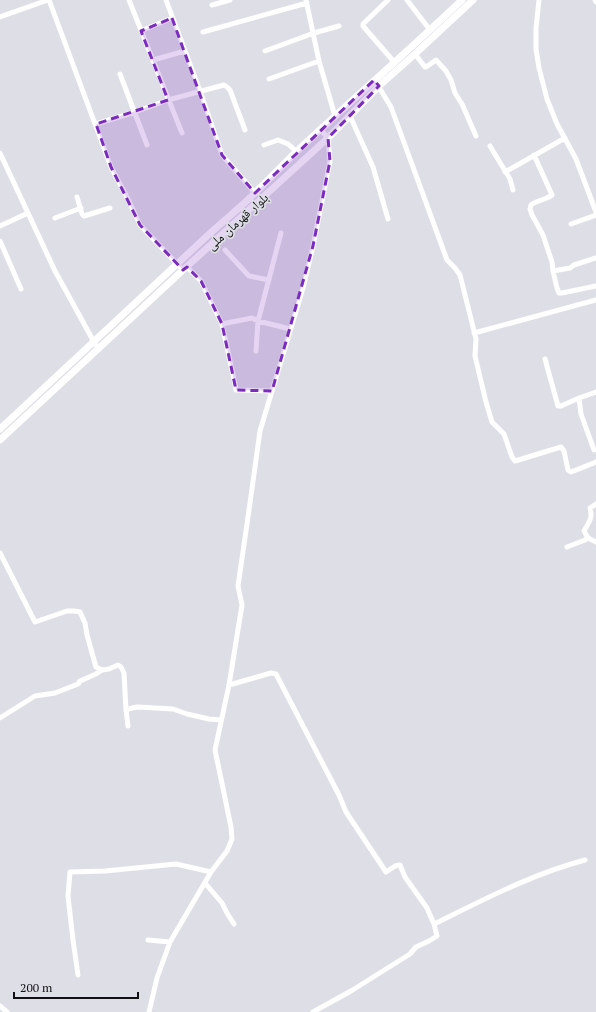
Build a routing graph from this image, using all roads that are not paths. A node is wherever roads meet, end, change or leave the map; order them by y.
1 (49, 0) edge
2 (129, 0) edge
3 (166, 0) edge
4 (230, 0) edge
5 (388, 0) edge
6 (407, 0) edge
7 (462, 0) edge
8 (473, 0) edge
9 (539, 0) edge
10 (307, 1) edge
11 (212, 5) dead end
12 (0, 17) edge
13 (172, 18) junction
14 (339, 26) dead end
15 (430, 30) junction
16 (141, 31) junction
17 (203, 32) dead end
18 (314, 33) junction
19 (184, 51) junction
20 (265, 52) dead end
21 (415, 54) junction
22 (153, 60) junction
23 (319, 61) junction
24 (394, 63) junction
25 (120, 74) dead end
26 (269, 79) dead end
27 (376, 83) junction
28 (200, 91) junction
29 (168, 100) junction
30 (135, 112) junction
31 (336, 116) junction
32 (350, 116) junction
33 (96, 124) junction
34 (245, 130) dead end
35 (321, 130) junction
36 (182, 133) dead end
37 (476, 136) dead end
38 (328, 138) junction
39 (564, 138) junction
40 (147, 145) dead end
41 (264, 145) dead end
42 (490, 146) dead end
43 (297, 152) junction
44 (0, 154) edge
45 (534, 155) junction
46 (505, 172) junction
47 (513, 190) dead end
48 (255, 193) junction
49 (76, 197) dead end
50 (81, 208) junction
51 (110, 208) dead end
52 (28, 213) junction
53 (596, 214) edge
54 (55, 218) dead end
55 (388, 219) dead end
56 (571, 224) dead end
57 (0, 226) edge
58 (281, 233) dead end
59 (0, 241) edge
60 (225, 250) dead end
61 (596, 258) edge
62 (182, 267) junction
63 (553, 271) junction
64 (269, 280) junction
65 (596, 286) edge
66 (21, 289) dead end
67 (596, 300) edge
68 (258, 321) junction
69 (222, 324) junction
70 (290, 329) junction
71 (474, 333) junction
72 (94, 342) junction
73 (98, 349) junction
74 (256, 350) dead end
75 (545, 359) dead end
76 (272, 391) junction
77 (596, 392) edge
78 (579, 398) junction
79 (0, 429) edge
80 (0, 440) edge
81 (594, 450) dead end
82 (596, 462) edge
83 (596, 504) edge
84 (588, 538) junction
85 (596, 542) edge
86 (567, 547) dead end
87 (0, 553) edge
88 (102, 670) junction
89 (229, 685) junction
90 (126, 710) junction
91 (0, 718) edge
92 (222, 720) junction
93 (128, 726) dead end
94 (585, 860) dead end
95 (211, 872) junction
96 (205, 883) junction
97 (234, 924) dead end
98 (434, 924) junction
99 (148, 940) dead end
100 (170, 942) junction
101 (78, 976) dead end
102 (0, 1006) edge
103 (7, 1012) edge
104 (149, 1012) edge
105 (313, 1012) edge

1 - 12 street
1 - 33 street
2 - 16 street
3 - 13 street
4 - 11 street
5 - 24 street
6 - 15 street
7 - 15 highway, بلوار قهرمان ملی
8 - 21 highway, بلوار قهرمان ملی
9 - 39 street
10 - 17 street
10 - 18 street
13 - 16 street
13 - 19 street
14 - 18 street
15 - 24 highway, بلوار قهرمان ملی
16 - 22 street
18 - 20 street
18 - 23 street
19 - 22 street
19 - 28 street
21 - 27 highway, بلوار قهرمان ملی
21 - 37 street
22 - 29 street
23 - 26 street
23 - 31 street
24 - 27 highway, بلوار قهرمان ملی
25 - 30 street
27 - 31 highway, بلوار قهرمان ملی
27 - 32 highway, بلوار قهرمان ملی
27 - 71 street
28 - 29 street
28 - 34 street
28 - 48 street
29 - 30 street
29 - 36 street
30 - 33 street
30 - 40 street
31 - 35 highway, بلوار قهرمان ملی
32 - 38 highway, بلوار قهرمان ملی
32 - 55 street
33 - 62 street
35 - 38 street
35 - 43 highway, بلوار قهرمان ملی
38 - 62 highway, بلوار قهرمان ملی
38 - 70 street
39 - 45 street
39 - 53 street
41 - 43 street
42 - 46 street
43 - 48 highway, بلوار قهرمان ملی
44 - 52 street
45 - 46 street
45 - 63 street
46 - 47 street
48 - 62 highway, بلوار قهرمان ملی
49 - 50 street
50 - 51 street
50 - 54 street
52 - 57 street
52 - 72 street
53 - 56 street
58 - 64 street
59 - 66 street
60 - 64 street
61 - 63 street
62 - 69 street
62 - 72 highway, بلوار قهرمان ملی
62 - 73 highway, بلوار قهرمان ملی
63 - 65 street
64 - 68 street
67 - 71 street
68 - 69 street
68 - 70 street
68 - 74 street
69 - 76 street
70 - 76 street
71 - 82 street
72 - 73 street
72 - 79 highway, بلوار قهرمان ملی
73 - 80 highway, بلوار قهرمان ملی
75 - 78 street
76 - 89 street
77 - 78 street
78 - 81 street
83 - 84 street
84 - 85 street
84 - 86 street
87 - 88 street
88 - 90 street
88 - 91 street
89 - 92 street
89 - 98 street
90 - 92 street
90 - 93 street
92 - 95 street
94 - 98 street
95 - 96 street
95 - 101 street
96 - 97 street
96 - 100 street
98 - 105 street
99 - 100 street
100 - 104 street
102 - 103 street

